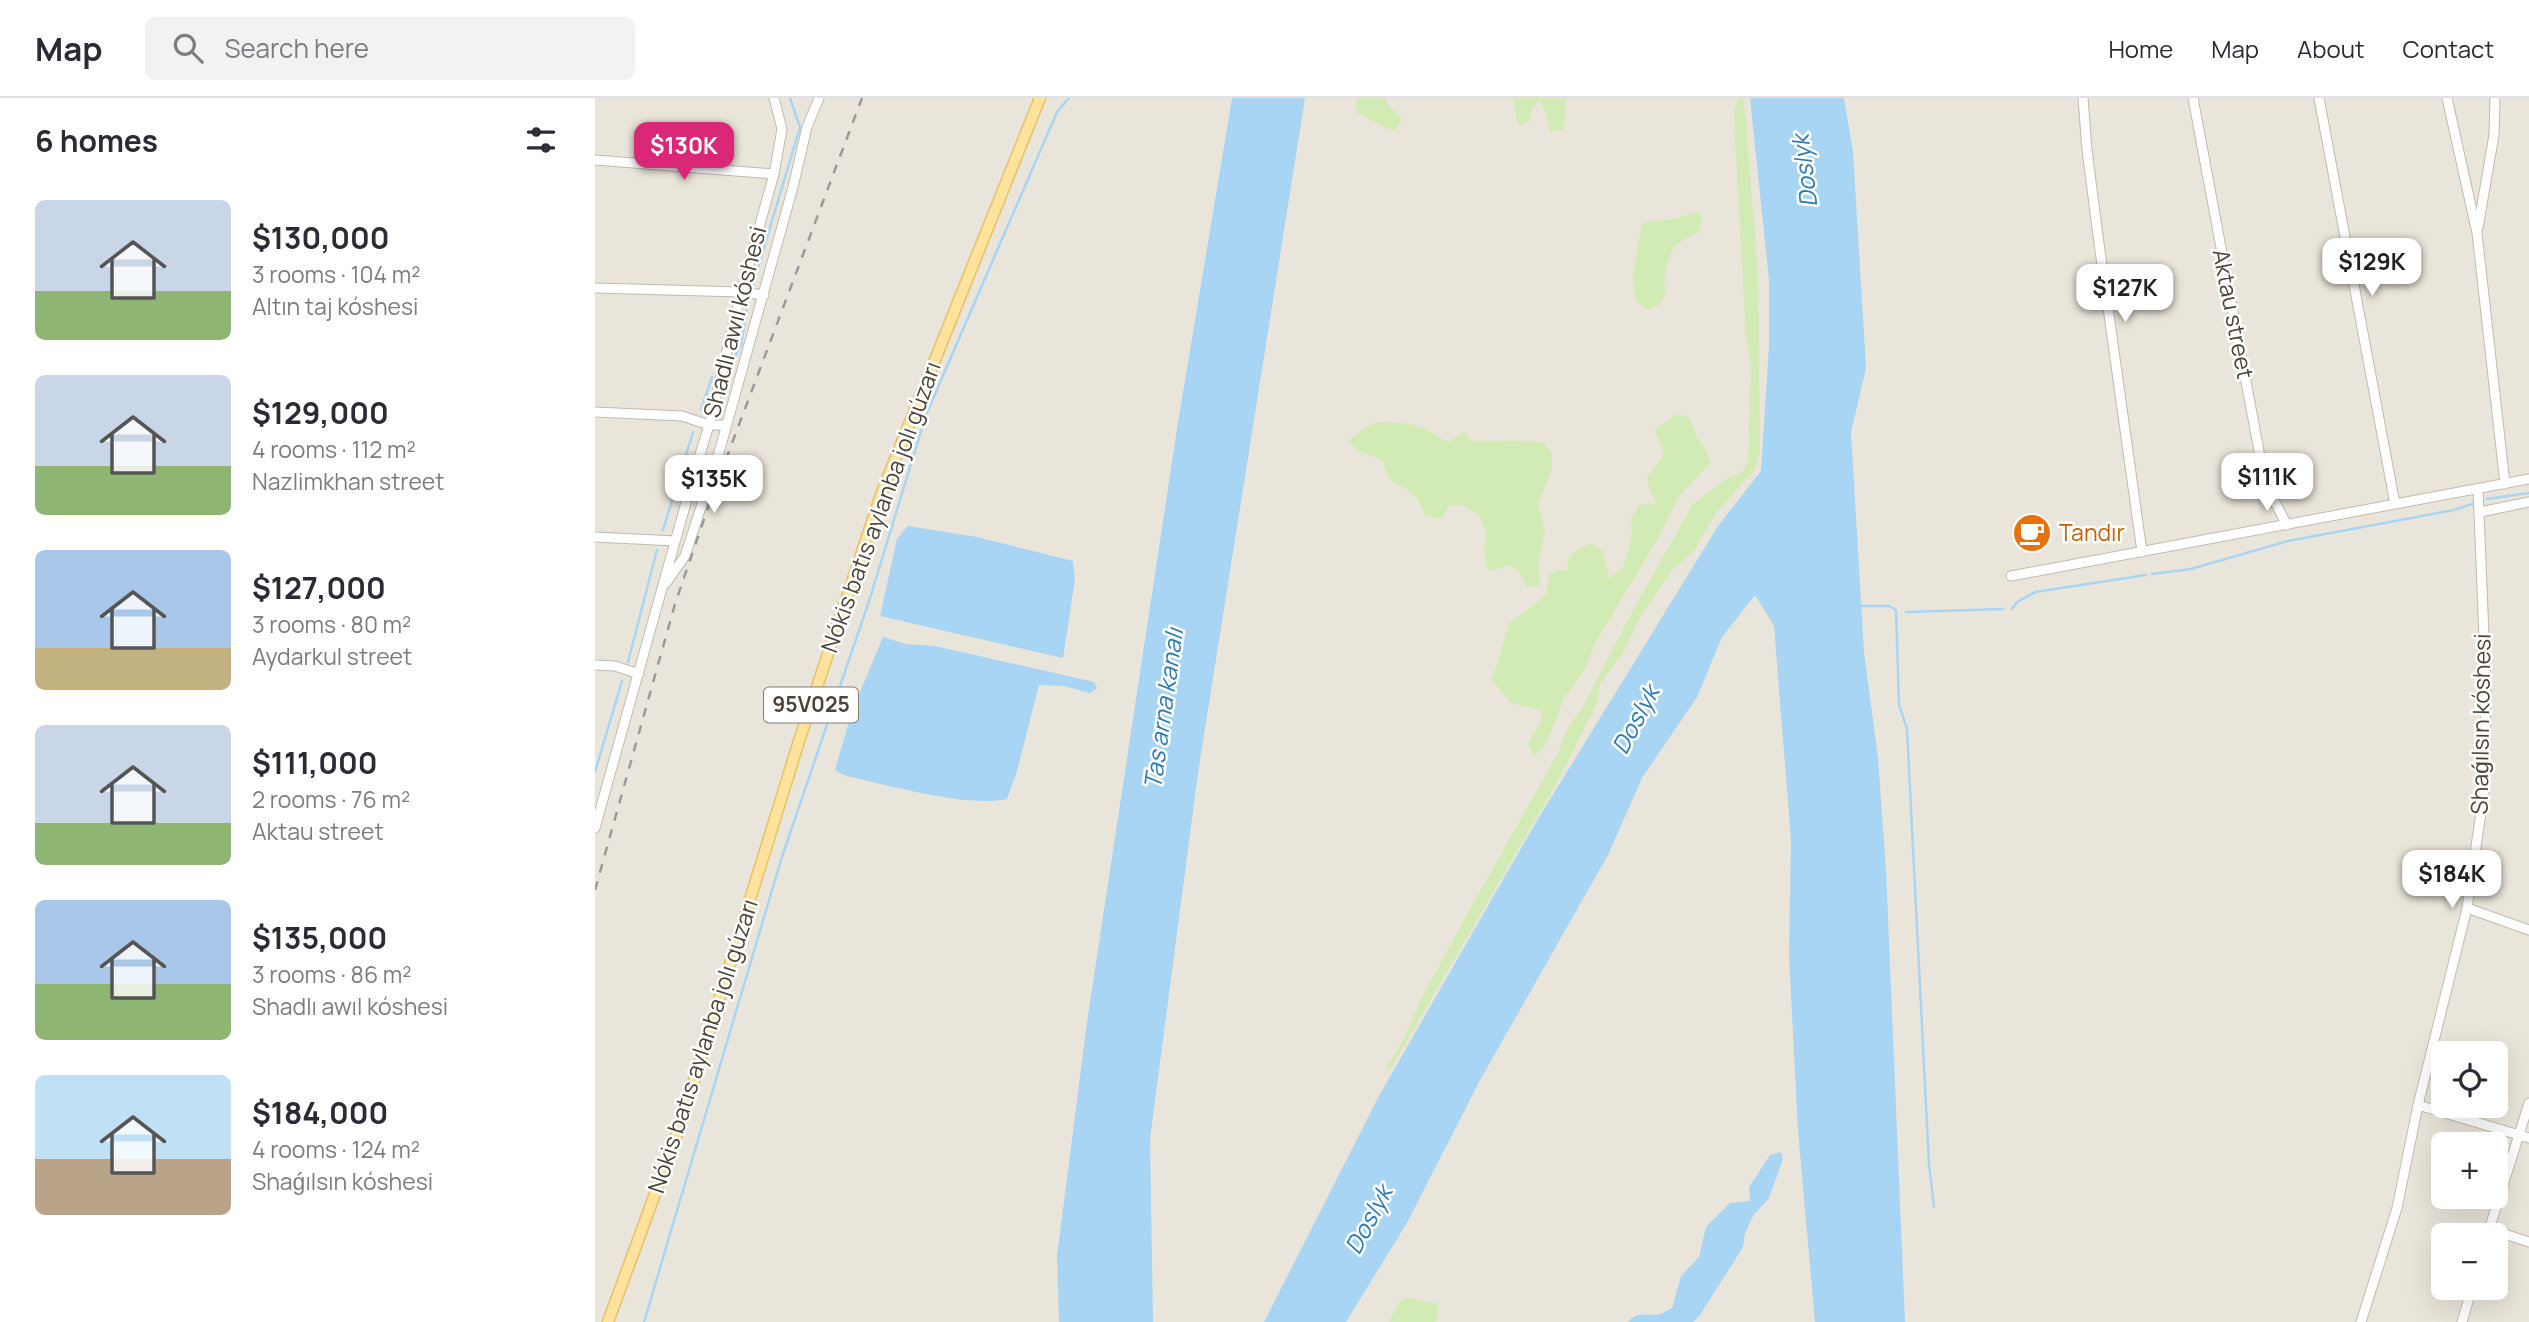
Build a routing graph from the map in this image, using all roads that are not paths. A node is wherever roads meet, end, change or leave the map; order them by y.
1 (774, 98) edge
2 (819, 98) edge
3 (1040, 98) edge
4 (2084, 98) edge
5 (2193, 98) edge
6 (2319, 98) edge
7 (2447, 98) edge
8 (2495, 98) edge
9 (595, 160) edge
10 (774, 174) junction
11 (2477, 233) junction
12 (595, 288) edge
13 (741, 292) junction
14 (764, 295) junction
15 (595, 412) edge
16 (709, 425) junction
17 (727, 425) junction
18 (2529, 479) edge
19 (2505, 484) junction
20 (2478, 489) junction
21 (2529, 502) edge
22 (2395, 504) junction
23 (2480, 513) junction
24 (2287, 525) junction
25 (595, 537) edge
26 (675, 541) junction
27 (2142, 552) junction
28 (2011, 576) dead end
29 (663, 587) junction
30 (595, 665) edge
31 (639, 674) junction
32 (595, 788) edge
33 (605, 788) junction
34 (595, 828) edge
35 (2467, 908) junction
36 (2529, 930) edge
37 (2529, 1103) edge
38 (2418, 1105) junction
39 (2524, 1137) edge
40 (2491, 1223) edge
41 (2508, 1237) edge
42 (2529, 1242) edge
43 (2468, 1300) edge
44 (608, 1322) edge
45 (2361, 1322) edge
46 (2462, 1322) edge

1 - 10 street, Shadlı awıl kóshesi
2 - 14 street
3 - 44 main road, Nókis batıs aylanba jolı gúzarı / 95V025
4 - 27 street
5 - 24 street, Aktau street
6 - 22 street
7 - 11 street
8 - 11 street
9 - 10 street
10 - 13 street, Shadlı awıl kóshesi
11 - 19 street
12 - 13 street
13 - 14 street
13 - 16 street, Shadlı awıl kóshesi
14 - 17 street
15 - 16 street
16 - 17 street
16 - 26 street, Shadlı awıl kóshesi
17 - 29 street
18 - 19 street
19 - 20 street
20 - 22 street
20 - 23 street, Shaǵılsın kóshesi
21 - 23 street
22 - 24 street
23 - 35 street, Shaǵılsın kóshesi
24 - 27 street
25 - 26 street
26 - 29 street, Shadlı awıl kóshesi
27 - 28 street
29 - 31 street, Shadlı awıl kóshesi
30 - 31 street
31 - 33 street, Shadlı awıl kóshesi
32 - 33 street
33 - 34 street, Shadlı awıl kóshesi
35 - 36 street
35 - 38 street, Shaǵılsın kóshesi
37 - 39 street
38 - 39 street
38 - 45 street, Shaǵılsın kóshesi
39 - 40 street
41 - 42 street
43 - 46 street

